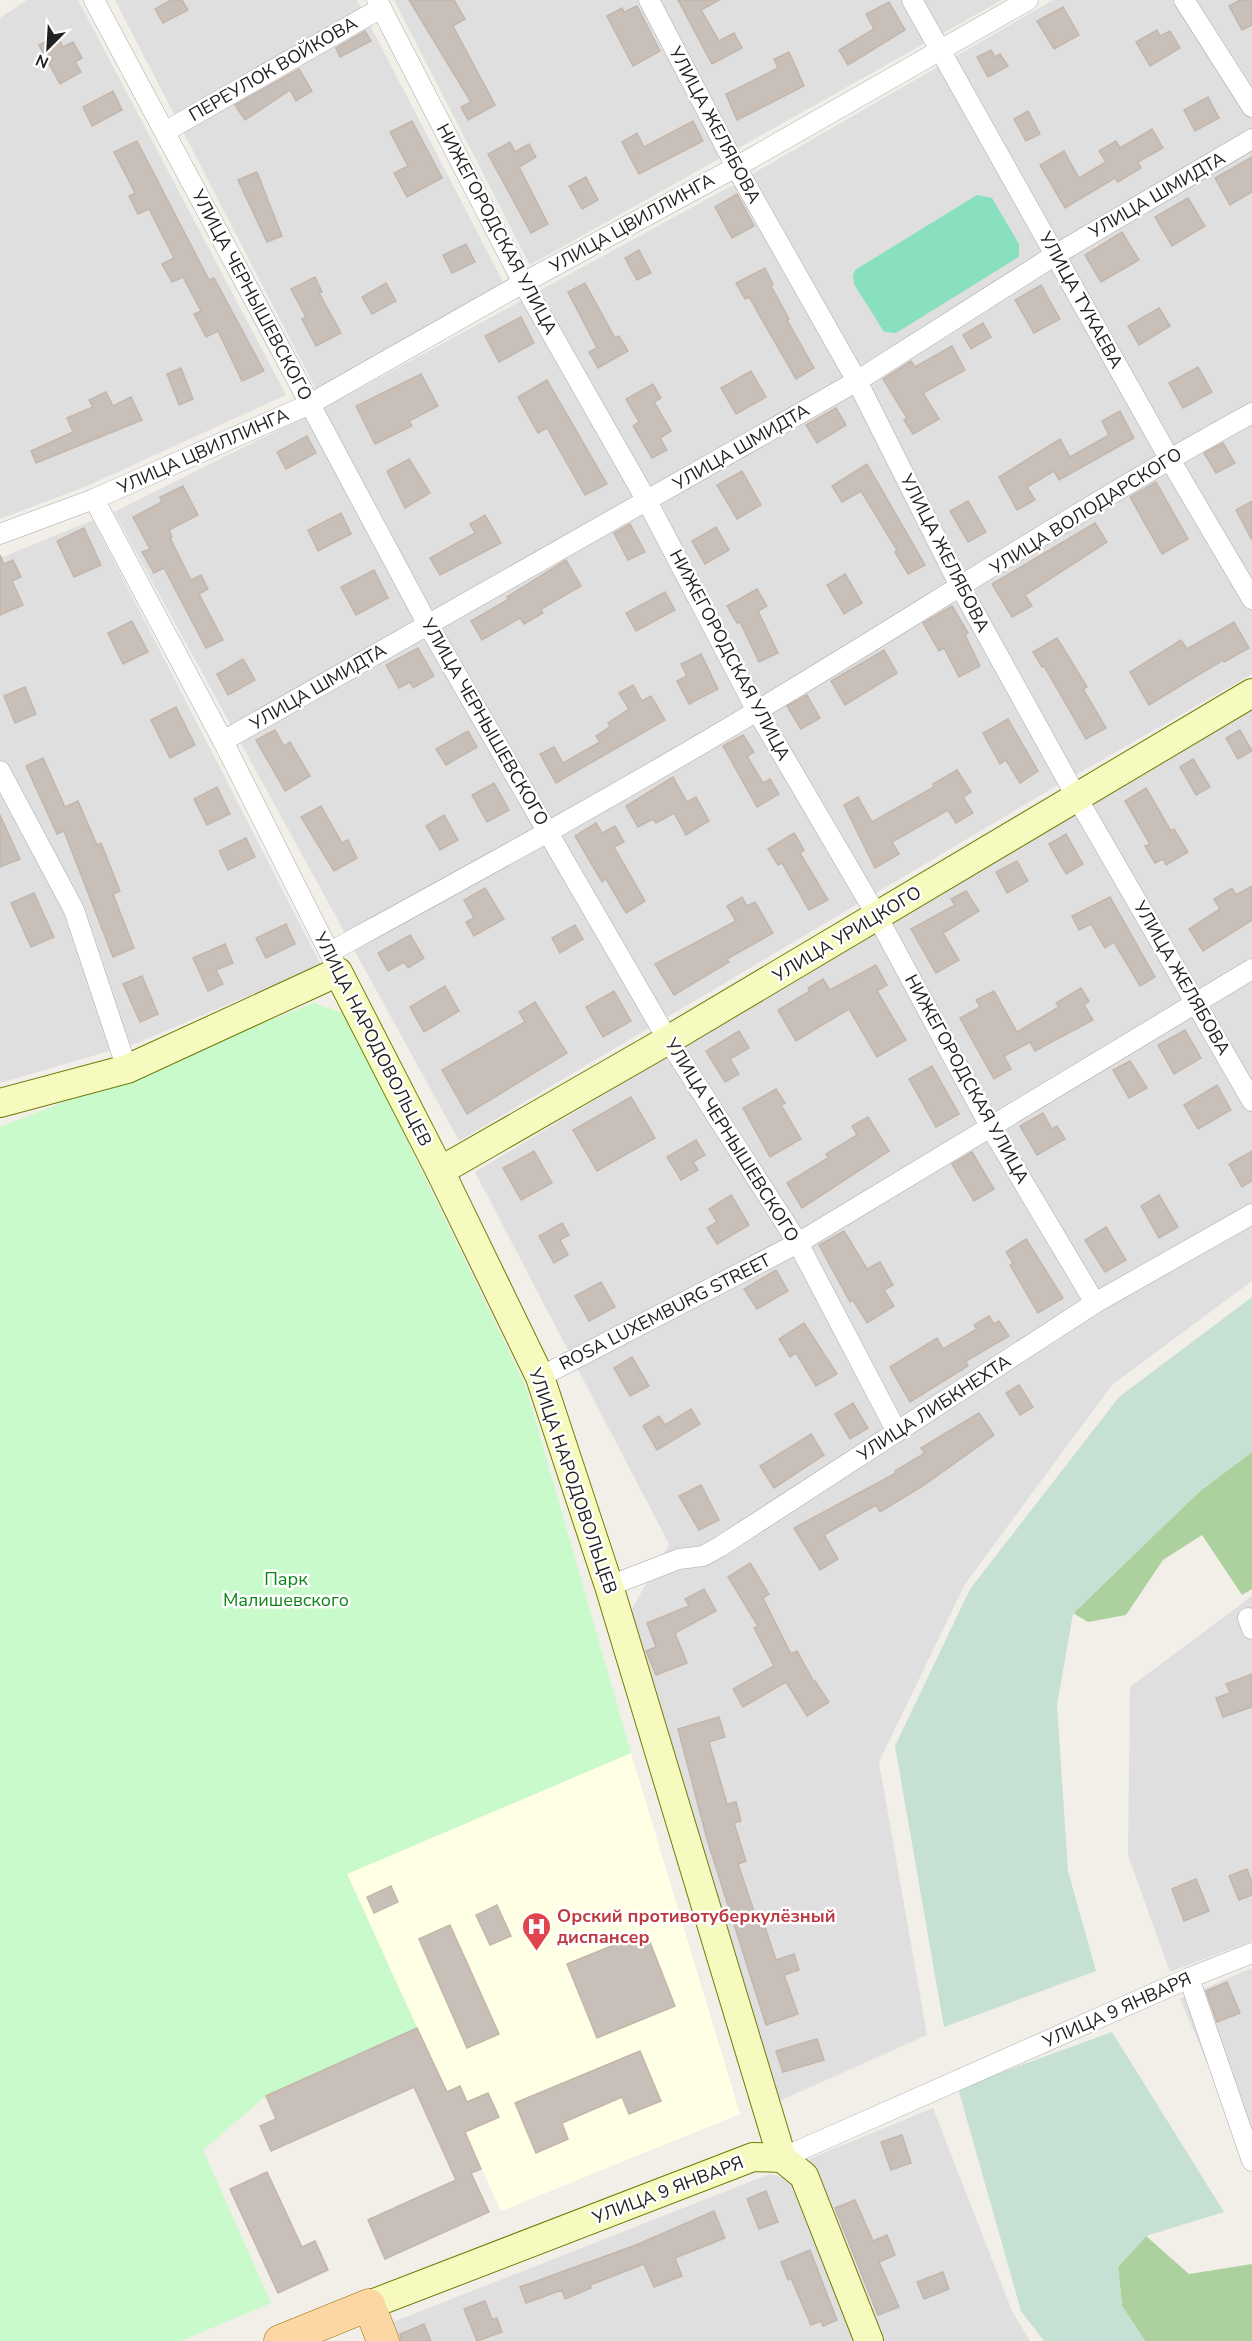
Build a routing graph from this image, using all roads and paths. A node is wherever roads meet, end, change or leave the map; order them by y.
1 (94, 0) edge
2 (649, 0) edge
3 (912, 0) edge
4 (1028, 0) edge
5 (1184, 0) edge
6 (379, 4) edge
7 (939, 52) junction
8 (1252, 106) edge
9 (166, 131) junction
10 (1252, 140) edge
11 (736, 167) junction
12 (1055, 255) junction
13 (523, 283) junction
14 (857, 381) junction
15 (310, 404) junction
16 (1252, 413) edge
17 (1169, 458) junction
18 (93, 499) junction
19 (647, 501) junction
20 (0, 534) edge
21 (961, 588) junction
22 (1252, 599) edge
23 (428, 624) junction
24 (1252, 693) edge
25 (757, 711) junction
26 (223, 741) junction
27 (0, 771) edge
28 (1076, 796) junction
29 (549, 833) junction
30 (878, 916) junction
31 (334, 962) junction
32 (1252, 969) edge
33 (1196, 1002) junction
34 (668, 1040) junction
35 (127, 1069) junction
36 (1252, 1101) edge
37 (0, 1103) edge
38 (991, 1128) junction
39 (440, 1171) junction
40 (1252, 1214) edge
41 (798, 1243) junction
42 (1095, 1304) junction
43 (540, 1377) junction
44 (897, 1432) junction
45 (609, 1586) junction
46 (1252, 1953) edge
47 (1189, 1978) junction
48 (782, 2158) junction
49 (1252, 2161) edge
50 (369, 2305) junction
51 (280, 2341) edge
52 (383, 2341) edge
53 (869, 2341) edge

1 - 9 street, УЛИЦА ЧЕРНЫШЕВСКОГО
2 - 11 street, УЛИЦА ЖЕЛЯБОВА
3 - 7 street, УЛИЦА ТУКАЕВА
4 - 7 street, УЛИЦА ЦВИЛЛИНГА
5 - 8 street
6 - 9 street, ПЕРЕУЛОК ВОЙКОВА
6 - 13 street, НИЖЕГОРОДСКАЯ УЛИЦА
7 - 11 street, УЛИЦА ЦВИЛЛИНГА
7 - 12 street, УЛИЦА ТУКАЕВА
9 - 15 street, УЛИЦА ЧЕРНЫШЕВСКОГО
10 - 12 street, УЛИЦА ШМИДТА
11 - 13 street, УЛИЦА ЦВИЛЛИНГА
11 - 14 street, УЛИЦА ЖЕЛЯБОВА
12 - 14 street, УЛИЦА ШМИДТА
12 - 17 street, УЛИЦА ТУКАЕВА
13 - 15 street, УЛИЦА ЦВИЛЛИНГА
13 - 19 street, НИЖЕГОРОДСКАЯ УЛИЦА
14 - 19 street, УЛИЦА ШМИДТА
14 - 21 street, УЛИЦА ЖЕЛЯБОВА
15 - 18 street, УЛИЦА ЦВИЛЛИНГА
15 - 23 street, УЛИЦА ЧЕРНЫШЕВСКОГО
16 - 17 street, УЛИЦА ВОЛОДАРСКОГО
17 - 21 street, УЛИЦА ВОЛОДАРСКОГО
17 - 22 street, УЛИЦА ТУКАЕВА
18 - 20 street, УЛИЦА ЦВИЛЛИНГА
18 - 26 street, УЛИЦА НАРОДОВОЛЬЦЕВ
19 - 23 street, УЛИЦА ШМИДТА
19 - 25 street, НИЖЕГОРОДСКАЯ УЛИЦА
21 - 25 street, УЛИЦА ВОЛОДАРСКОГО
21 - 28 street, УЛИЦА ЖЕЛЯБОВА
23 - 26 street, УЛИЦА ШМИДТА
23 - 29 street, УЛИЦА ЧЕРНЫШЕВСКОГО
24 - 28 main road, УЛИЦА УРИЦКОГО
25 - 29 street, УЛИЦА ВОЛОДАРСКОГО
25 - 30 street, НИЖЕГОРОДСКАЯ УЛИЦА
26 - 31 street, УЛИЦА НАРОДОВОЛЬЦЕВ
27 - 35 street
28 - 30 main road, УЛИЦА УРИЦКОГО
28 - 33 street, УЛИЦА ЖЕЛЯБОВА
29 - 31 street, УЛИЦА ВОЛОДАРСКОГО
29 - 34 street, УЛИЦА ЧЕРНЫШЕВСКОГО
30 - 34 main road, УЛИЦА УРИЦКОГО
30 - 38 street, НИЖЕГОРОДСКАЯ УЛИЦА
31 - 35 main road
31 - 39 main road, УЛИЦА НАРОДОВОЛЬЦЕВ
32 - 33 street, ROSA LUXEMBURG STREET
33 - 36 street, УЛИЦА ЖЕЛЯБОВА
33 - 38 street, ROSA LUXEMBURG STREET
34 - 39 main road, УЛИЦА УРИЦКОГО
34 - 41 street, УЛИЦА ЧЕРНЫШЕВСКОГО
35 - 37 main road
38 - 41 street, ROSA LUXEMBURG STREET
38 - 42 street, НИЖЕГОРОДСКАЯ УЛИЦА
39 - 43 main road, УЛИЦА НАРОДОВОЛЬЦЕВ
40 - 42 street, УЛИЦА ЛИБКНЕХТА
41 - 43 street, ROSA LUXEMBURG STREET
41 - 44 street, УЛИЦА ЧЕРНЫШЕВСКОГО
42 - 44 street, УЛИЦА ЛИБКНЕХТА
43 - 45 main road, УЛИЦА НАРОДОВОЛЬЦЕВ
44 - 45 street, УЛИЦА ЛИБКНЕХТА
45 - 48 main road, УЛИЦА НАРОДОВОЛЬЦЕВ
46 - 47 street, УЛИЦА 9 ЯНВАРЯ
47 - 48 street, УЛИЦА 9 ЯНВАРЯ
47 - 49 street
48 - 50 main road, УЛИЦА 9 ЯНВАРЯ
48 - 53 main road
50 - 51 main road, УЛИЦА 9 ЯНВАРЯ
50 - 52 main road

